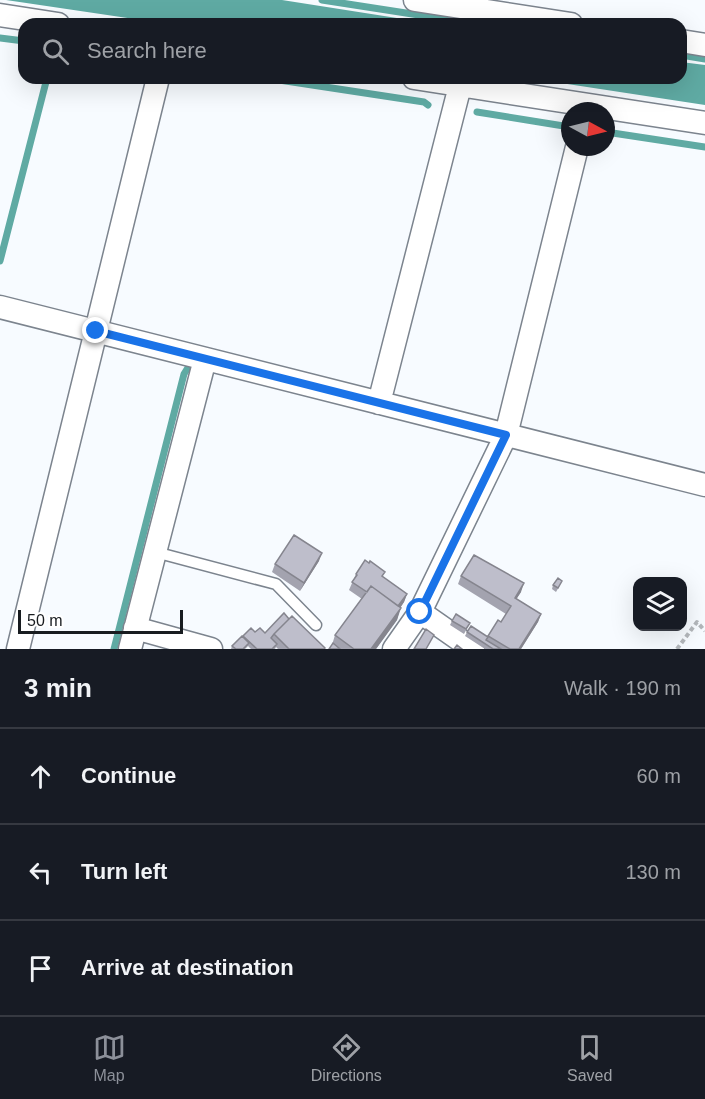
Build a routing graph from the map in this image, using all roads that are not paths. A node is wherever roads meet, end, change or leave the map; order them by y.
1 (415, 0) edge
2 (473, 12) edge
3 (0, 15) edge
4 (19, 18) edge
5 (522, 18) edge
6 (687, 42) edge
7 (705, 45) edge
8 (157, 84) edge
9 (461, 84) edge
10 (474, 84) edge
11 (705, 123) edge
12 (575, 156) edge
13 (0, 307) edge
14 (96, 331) junction
15 (205, 359) junction
16 (379, 403) junction
17 (506, 435) junction
18 (705, 485) edge
19 (155, 552) junction
20 (420, 612) junction
21 (316, 625) dead end
22 (133, 639) edge
23 (18, 649) edge
24 (211, 649) edge
25 (394, 649) edge
26 (473, 649) edge

1 - 2 street
2 - 5 street
3 - 4 street
6 - 7 street
8 - 14 street
9 - 16 street
10 - 11 street
12 - 17 street
13 - 14 street
14 - 15 street
14 - 23 street
15 - 16 street
15 - 19 street
16 - 17 street
17 - 18 street
17 - 20 street
19 - 21 lane
19 - 22 street
20 - 25 street
20 - 26 street
22 - 24 street

